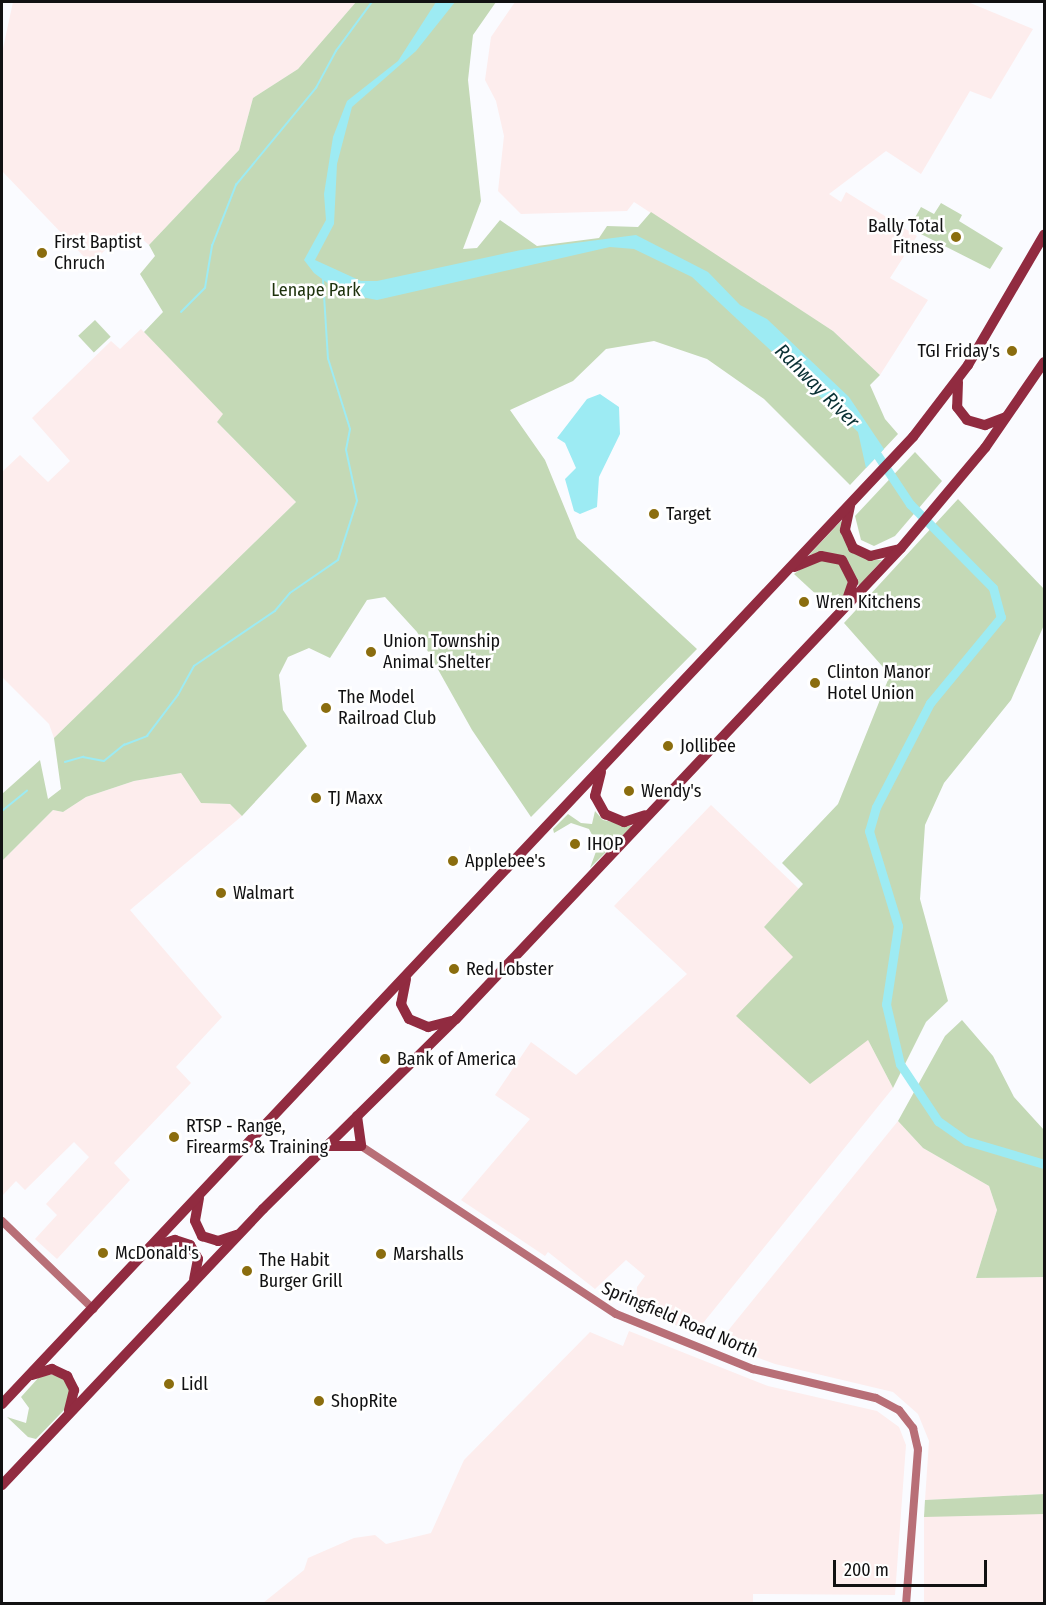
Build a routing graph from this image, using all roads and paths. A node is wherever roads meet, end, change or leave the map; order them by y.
1 (1044, 235) edge
2 (1044, 362) edge
3 (958, 379) junction
4 (1008, 416) junction
5 (850, 503) junction
6 (902, 548) junction
7 (786, 571) junction
8 (840, 613) junction
9 (603, 766) junction
10 (652, 811) junction
11 (406, 975) junction
12 (456, 1019) junction
13 (357, 1116) junction
14 (361, 1146) junction
15 (325, 1147) junction
16 (199, 1198) junction
17 (2, 1221) edge
18 (240, 1233) junction
19 (153, 1247) junction
20 (191, 1285) junction
21 (93, 1309) junction
22 (28, 1376) junction
23 (2, 1404) edge
24 (68, 1413) junction
25 (2, 1485) edge
26 (906, 1604) edge

1 - 3 highway
2 - 4 highway
3 - 4 highway
3 - 5 highway
4 - 6 highway
5 - 6 highway
5 - 7 highway
6 - 8 highway
7 - 8 highway
7 - 9 highway
8 - 10 highway
9 - 10 highway
9 - 11 highway
10 - 12 highway
11 - 12 highway
11 - 16 highway
12 - 13 highway
13 - 14 highway
13 - 15 highway
14 - 15 highway
14 - 26 street, Springfield Road North
15 - 18 highway
16 - 18 highway
16 - 19 highway
17 - 21 street
18 - 20 highway
19 - 20 highway
19 - 21 highway
20 - 24 highway
21 - 22 highway
22 - 23 highway
22 - 24 highway
24 - 25 highway

